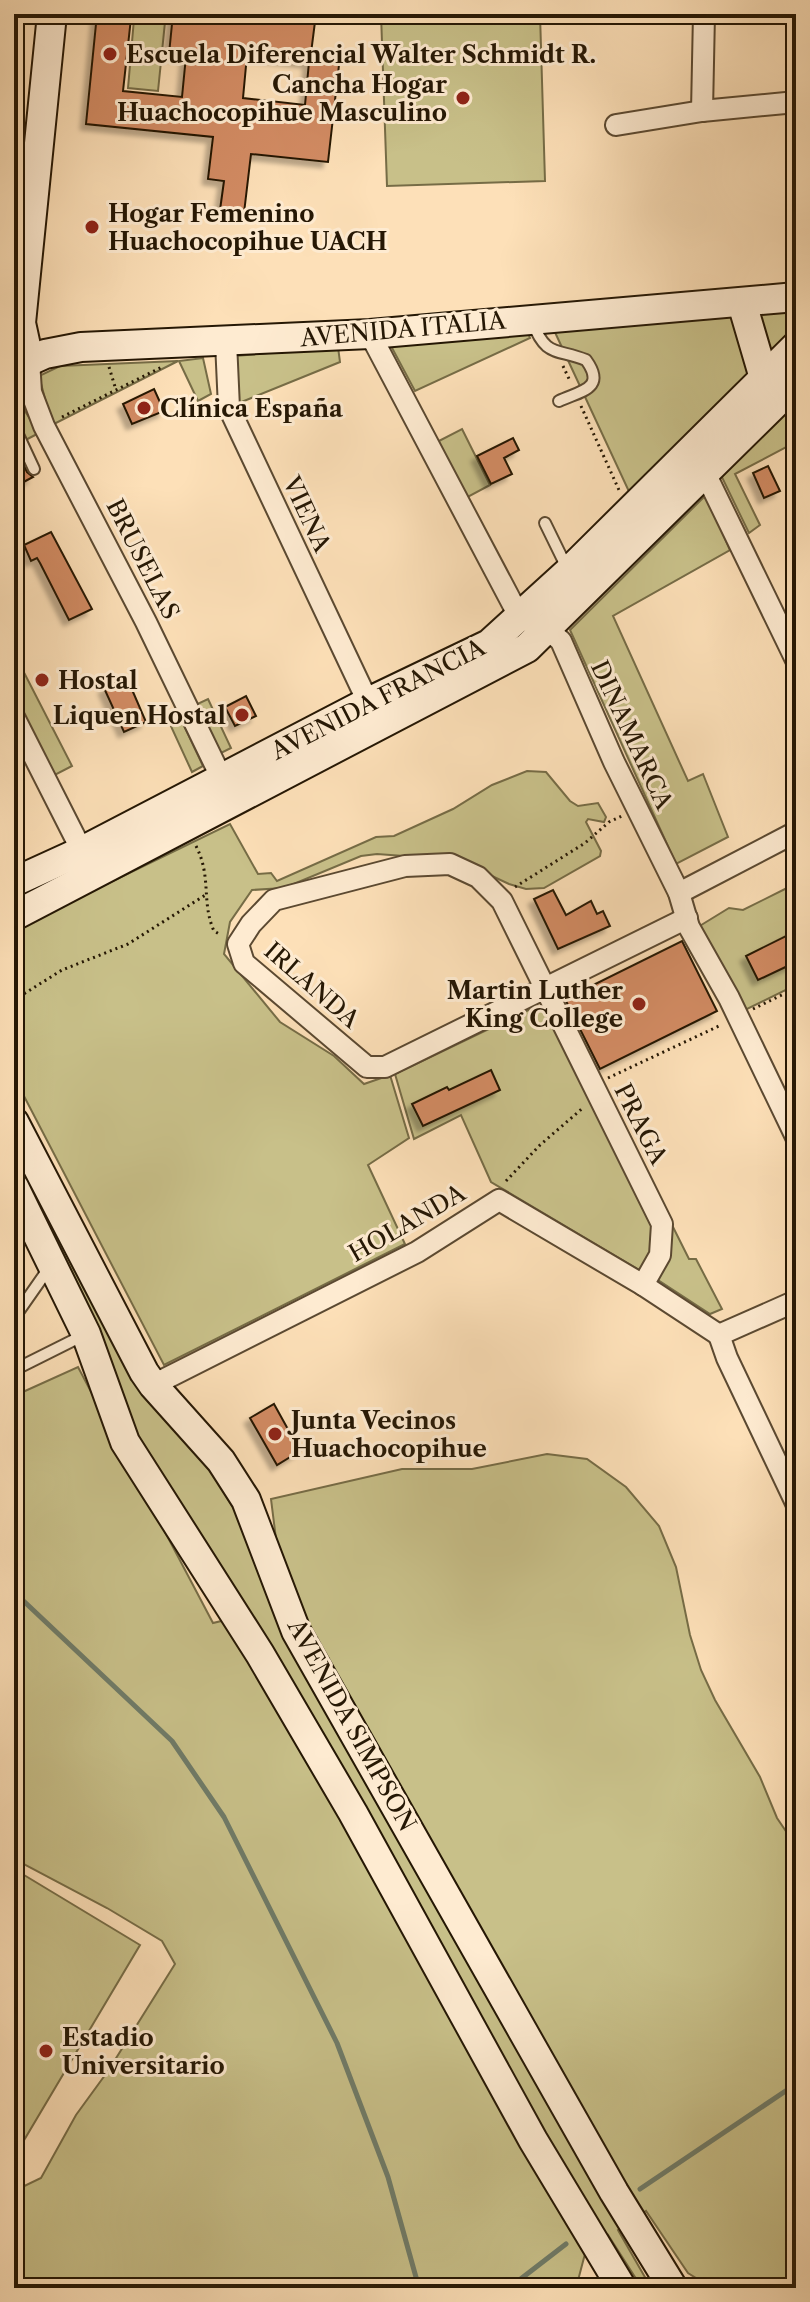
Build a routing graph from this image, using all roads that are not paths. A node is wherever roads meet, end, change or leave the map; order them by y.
1 (52, 14) edge
2 (704, 14) edge
3 (796, 102) edge
4 (702, 111) junction
5 (616, 125) dead end
6 (796, 297) edge
7 (742, 303) junction
8 (531, 318) junction
9 (18, 324) edge
10 (370, 334) junction
11 (226, 342) junction
12 (796, 346) edge
13 (21, 364) edge
14 (764, 378) junction
15 (796, 383) edge
16 (559, 401) dead end
17 (14, 426) edge
18 (34, 469) dead end
19 (705, 473) junction
20 (545, 523) dead end
21 (568, 572) junction
22 (520, 618) junction
23 (547, 629) junction
24 (796, 660) edge
25 (368, 702) junction
26 (14, 717) edge
27 (222, 779) junction
28 (796, 832) edge
29 (82, 851) junction
30 (14, 882) edge
31 (679, 893) junction
32 (14, 916) edge
33 (687, 918) junction
34 (543, 988) junction
35 (14, 1122) edge
36 (796, 1137) edge
37 (14, 1187) edge
38 (52, 1263) junction
39 (643, 1285) junction
40 (796, 1301) edge
41 (14, 1318) edge
42 (86, 1334) junction
43 (719, 1335) junction
44 (14, 1370) edge
45 (153, 1385) junction
46 (796, 1503) edge
47 (296, 1631) junction
48 (260, 1654) junction
49 (669, 2287) edge
50 (622, 2288) edge

1 - 9 main road
2 - 4 street
3 - 4 street
4 - 5 street
6 - 7 main road, AVENIDA ITALIA
7 - 8 main road, AVENIDA ITALIA
7 - 14 main road
8 - 10 main road, AVENIDA ITALIA
8 - 16 lane
9 - 13 main road
10 - 11 main road, AVENIDA ITALIA
10 - 22 street
11 - 13 main road, AVENIDA ITALIA
11 - 25 street, VIENA
12 - 14 main road, AVENIDA FRANCIA
13 - 27 street, BRUSELAS
14 - 21 main road, AVENIDA FRANCIA
15 - 19 main road, AVENIDA FRANCIA
17 - 18 lane
19 - 23 main road, AVENIDA FRANCIA
19 - 24 street
20 - 21 lane
21 - 22 main road, AVENIDA FRANCIA
22 - 23 street
22 - 25 main road, AVENIDA FRANCIA
23 - 31 street, DINAMARCA
23 - 32 main road, AVENIDA FRANCIA
25 - 27 main road, AVENIDA FRANCIA
26 - 29 street
27 - 29 main road, AVENIDA FRANCIA
28 - 31 street
29 - 30 main road, AVENIDA FRANCIA
31 - 33 street, DINAMARCA
33 - 34 street, IRLANDA
33 - 36 street, DINAMARCA
34 - 34 street, IRLANDA
34 - 39 street, PRAGA
35 - 45 main road, AVENIDA SIMPSON
37 - 38 main road, AVENIDA SIMPSON
38 - 41 lane
38 - 42 main road, AVENIDA SIMPSON
39 - 43 street, HOLANDA
39 - 45 street, HOLANDA
40 - 43 street
42 - 44 lane
42 - 48 main road, AVENIDA SIMPSON
43 - 46 street
45 - 47 main road, AVENIDA SIMPSON
47 - 48 main road
47 - 49 main road, AVENIDA SIMPSON
48 - 50 main road, AVENIDA SIMPSON

